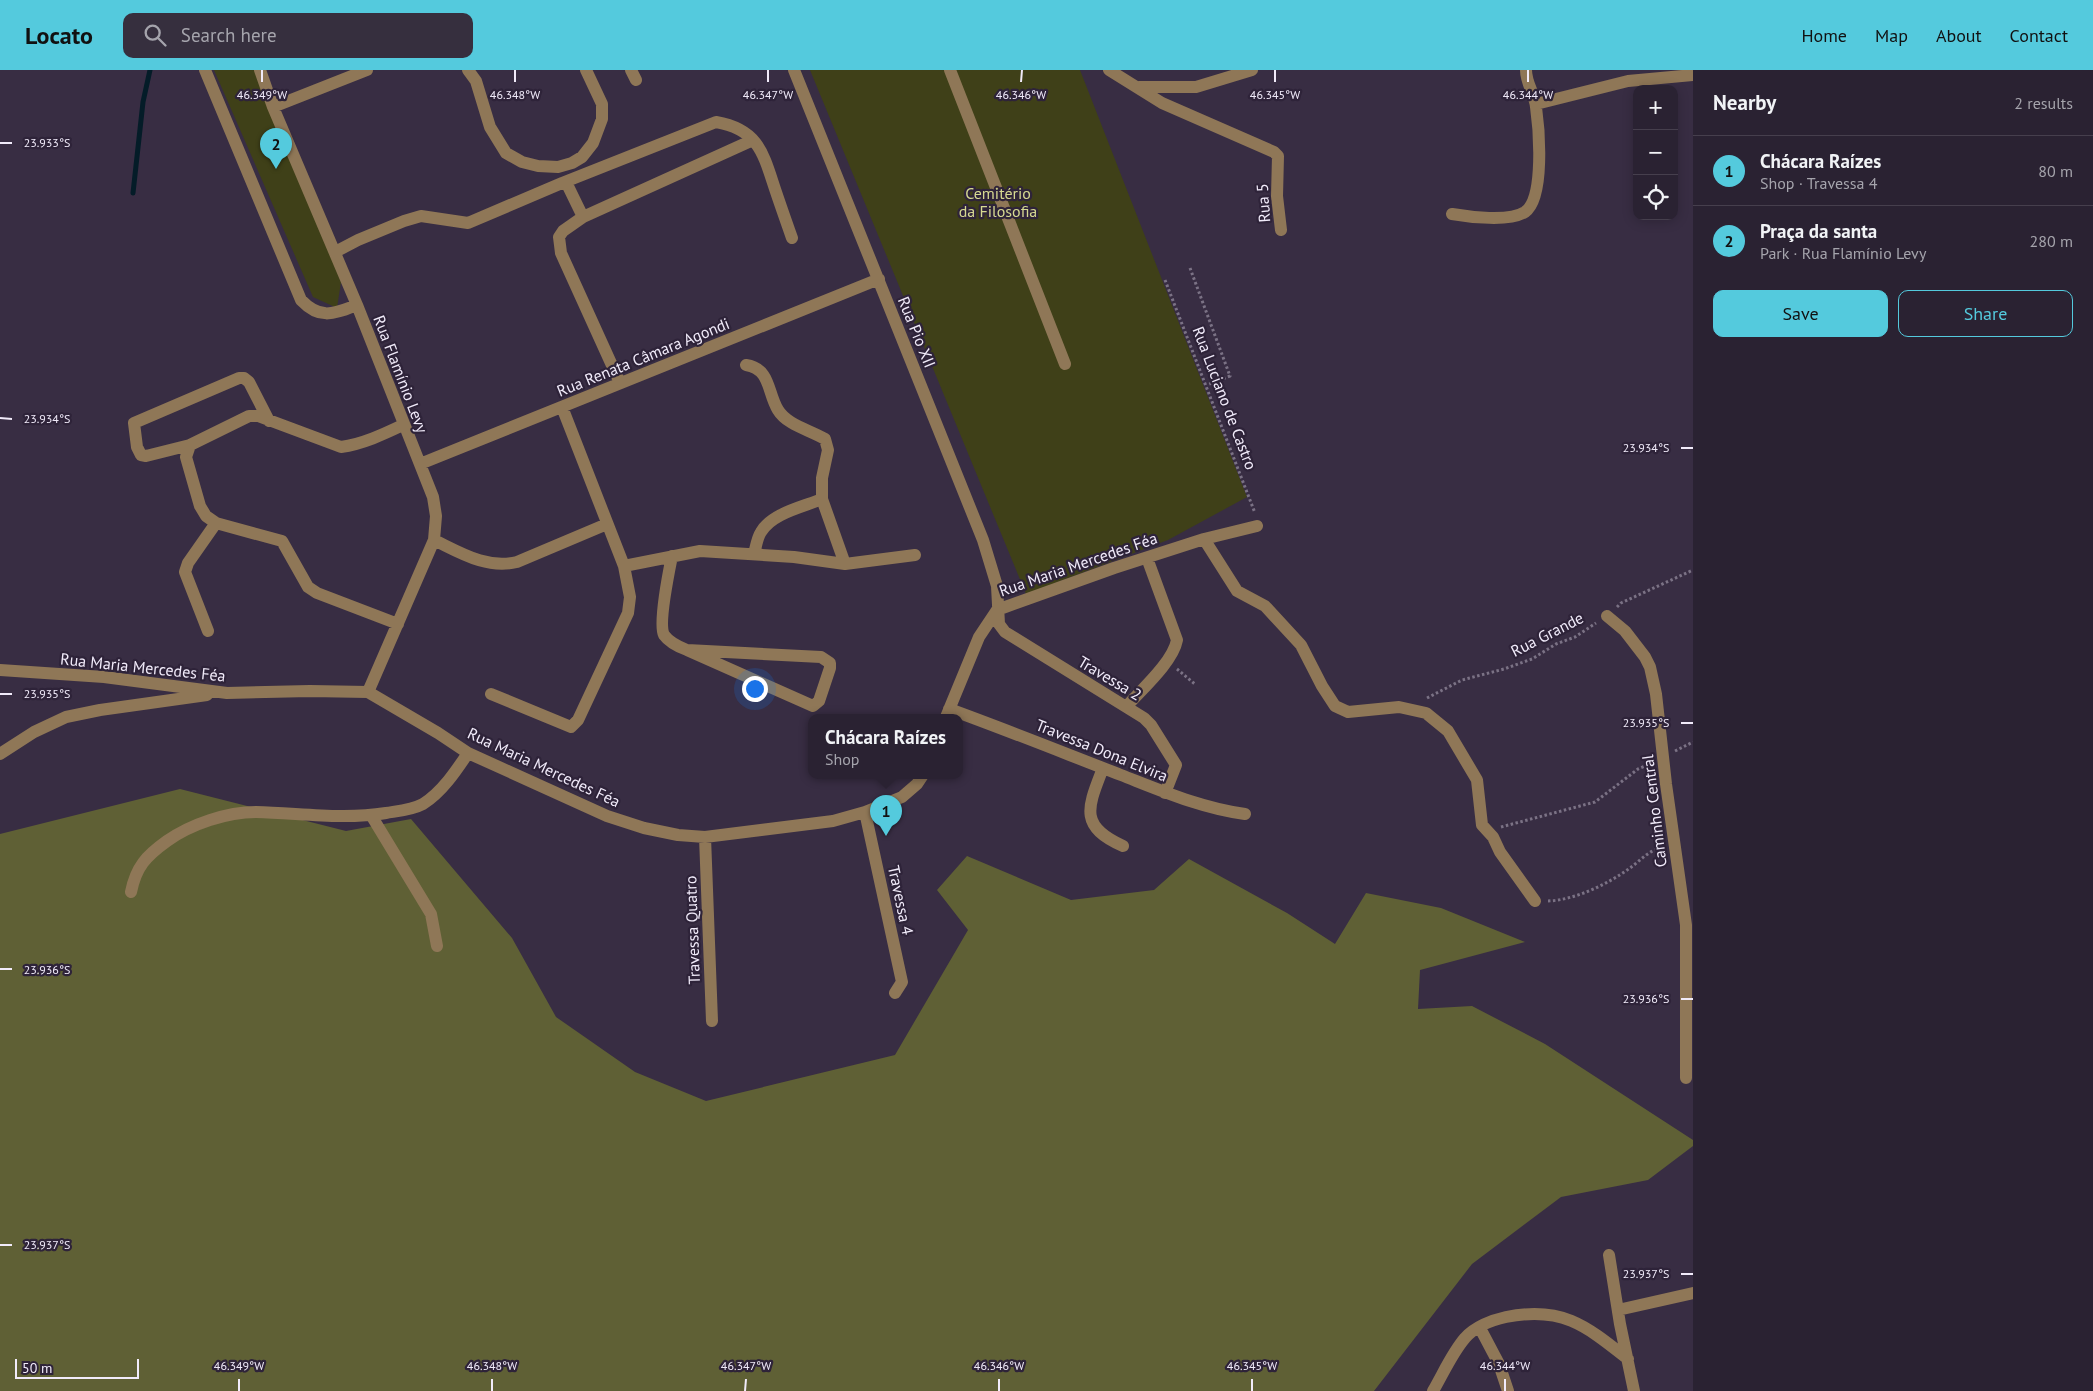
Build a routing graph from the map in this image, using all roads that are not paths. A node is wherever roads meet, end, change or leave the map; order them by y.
1 (205, 70) edge
2 (260, 70) edge
3 (367, 70) edge
4 (468, 70) edge
5 (586, 70) edge
6 (794, 70) edge
7 (950, 70) edge
8 (1110, 70) edge
9 (1252, 70) edge
10 (1526, 70) edge
11 (1693, 76) edge
12 (1139, 87) junction
13 (1536, 104) junction
14 (273, 107) junction
15 (753, 140) junction
16 (566, 182) junction
17 (1452, 214) dead end
18 (583, 218) junction
19 (1281, 230) dead end
20 (792, 238) dead end
21 (335, 252) junction
22 (878, 279) junction
23 (357, 305) junction
24 (1065, 364) dead end
25 (746, 365) dead end
26 (620, 383) junction
27 (562, 407) junction
28 (269, 420) junction
29 (403, 425) junction
30 (190, 445) junction
31 (420, 464) junction
32 (822, 499) junction
33 (216, 523) junction
34 (607, 524) junction
35 (1256, 526) road end
36 (1204, 539) junction
37 (434, 540) junction
38 (754, 554) junction
39 (915, 555) dead end
40 (672, 556) junction
41 (1147, 558) junction
42 (845, 564) junction
43 (624, 566) junction
44 (997, 610) junction
45 (1607, 616) road end
46 (398, 624) junction
47 (208, 631) dead end
48 (687, 650) junction
49 (0, 670) edge
50 (368, 692) junction
51 (227, 693) junction
52 (492, 694) dead end
53 (1126, 706) junction
54 (948, 713) edge
55 (963, 718) edge
56 (468, 753) junction
57 (0, 754) edge
58 (1103, 768) junction
59 (920, 779) edge
60 (1165, 794) junction
61 (865, 812) junction
62 (1245, 814) dead end
63 (371, 815) junction
64 (705, 837) junction
65 (1123, 846) dead end
66 (131, 892) dead end
67 (1535, 901) road end
68 (437, 946) dead end
69 (895, 993) dead end
70 (712, 1021) dead end
71 (1691, 1079) edge
72 (1609, 1255) dead end
73 (1693, 1293) edge
74 (1618, 1310) junction
75 (1480, 1328) junction
76 (1628, 1358) junction
77 (1433, 1391) edge
78 (1508, 1391) edge
79 (1634, 1391) edge

1 - 23 street
2 - 14 street, Rua Flamínio Levy
3 - 14 street
4 - 5 street
6 - 22 street, Rua Pio XII
7 - 24 street
8 - 12 street
9 - 12 street
10 - 13 street
11 - 13 street
12 - 19 street, Rua 5
13 - 17 street
14 - 21 street, Rua Flamínio Levy
15 - 16 street
15 - 18 street
15 - 20 street
16 - 18 street
16 - 21 street
18 - 26 street
21 - 23 street, Rua Flamínio Levy
22 - 26 street, Rua Renata Câmara Agondi
22 - 44 street, Rua Pio XII
23 - 29 street, Rua Flamínio Levy
25 - 32 street
26 - 27 street, Rua Renata Câmara Agondi
27 - 31 street, Rua Renata Câmara Agondi
27 - 34 street
28 - 29 street
28 - 30 street
28 - 30 street
29 - 31 street, Rua Flamínio Levy
30 - 33 street
31 - 37 street, Rua Flamínio Levy
32 - 38 street
32 - 42 street
33 - 46 street
33 - 47 street
34 - 37 street
34 - 43 street
35 - 36 street, Rua Maria Mercedes Féa
36 - 41 street, Rua Maria Mercedes Féa
36 - 67 street
37 - 46 street, Rua Flamínio Levy
38 - 40 street
38 - 42 street
39 - 42 street
40 - 43 street
40 - 48 street
41 - 44 street, Rua Maria Mercedes Féa
41 - 53 street
43 - 52 street
44 - 53 street, Travessa 2
44 - 54 street, Rua Maria Mercedes Féa
45 - 71 street, Caminho Central
46 - 50 street, Rua Flamínio Levy
48 - 48 street
49 - 51 street, Rua Maria Mercedes Féa
50 - 51 street, Rua Maria Mercedes Féa
50 - 56 street, Rua Maria Mercedes Féa
51 - 57 street
53 - 60 street, Travessa 2
55 - 58 street, Travessa Dona Elvira
56 - 63 street
56 - 64 street, Rua Maria Mercedes Féa
58 - 60 street, Travessa Dona Elvira
58 - 65 street
59 - 61 street, Rua Maria Mercedes Féa
60 - 62 street, Travessa Dona Elvira
61 - 64 street, Rua Maria Mercedes Féa
61 - 69 street, Travessa 4
63 - 66 street
63 - 68 street
64 - 70 street, Travessa Quatro
72 - 74 street
73 - 74 street
74 - 76 street
75 - 76 street
75 - 77 street
75 - 78 street
76 - 79 street

